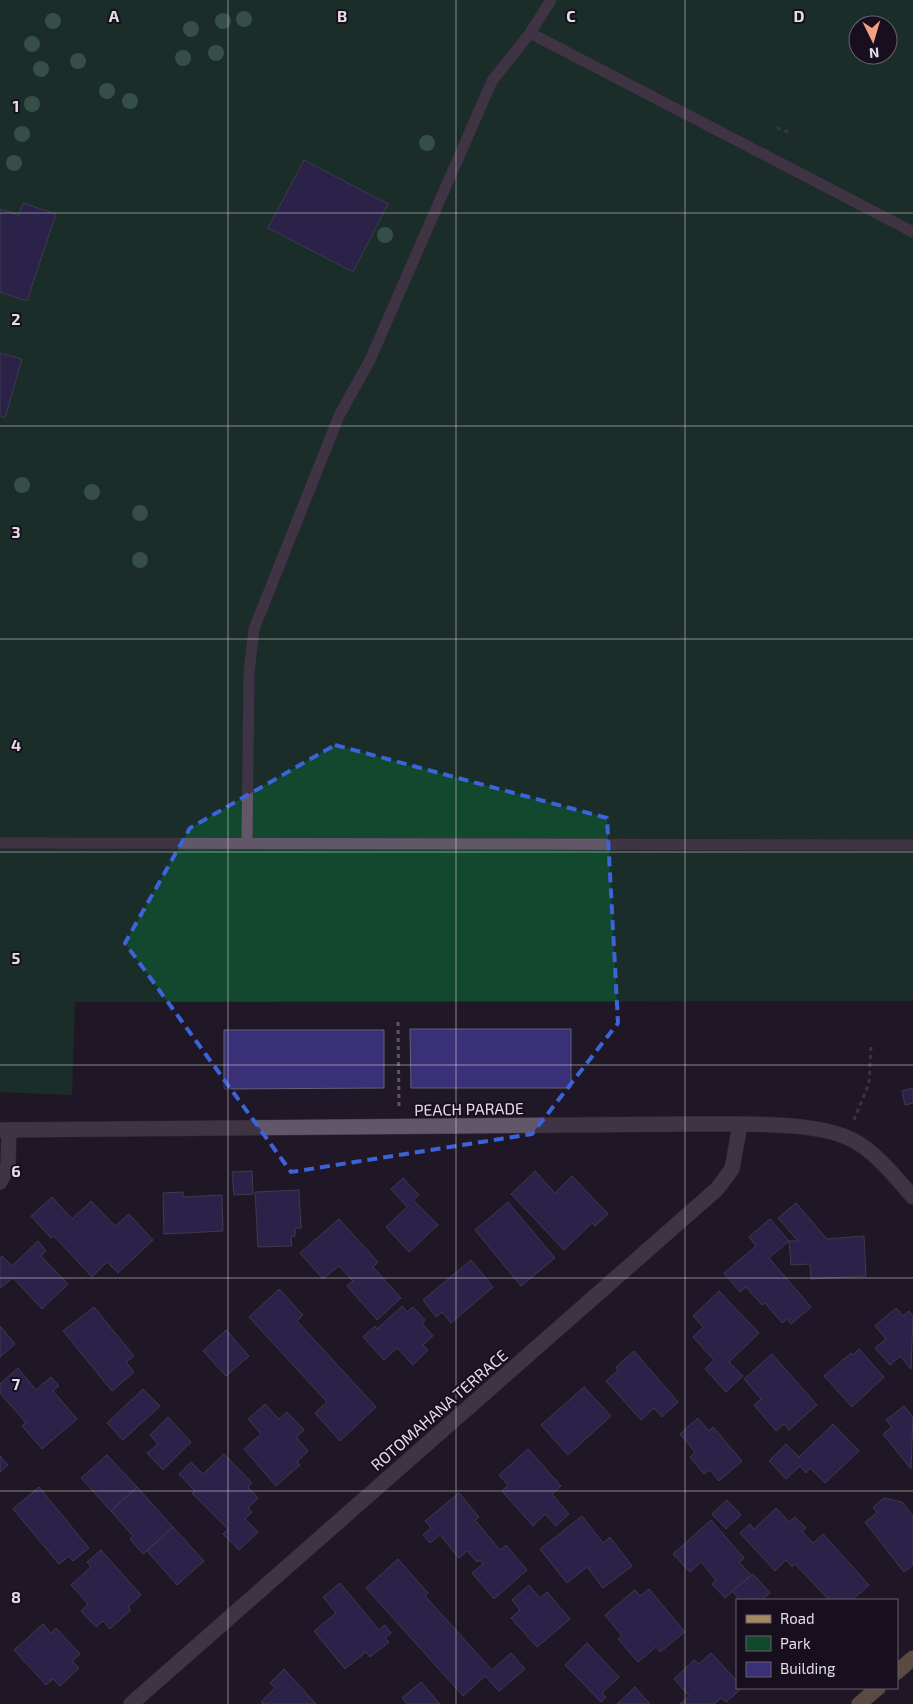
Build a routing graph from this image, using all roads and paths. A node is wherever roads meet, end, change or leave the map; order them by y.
1 (551, 0) edge
2 (530, 33) junction
3 (778, 128) dead end
4 (788, 132) dead end
5 (913, 232) edge
6 (247, 842) junction
7 (0, 843) edge
8 (913, 845) edge
9 (398, 1022) dead end
10 (871, 1046) dead end
11 (740, 1125) junction
12 (399, 1127) junction
13 (5, 1130) edge
14 (848, 1137) junction
15 (0, 1182) edge
16 (913, 1197) edge
17 (913, 1658) edge
18 (898, 1671) edge
19 (877, 1689) edge
20 (131, 1704) edge
21 (859, 1704) edge

1 - 2 lane
2 - 5 lane
2 - 6 lane
3 - 4 path
6 - 7 lane
6 - 8 lane
9 - 12 path
10 - 14 path
11 - 12 main road, PEACH PARADE
11 - 14 main road, PEACH PARADE
11 - 20 main road, ROTOMAHANA TERRACE
12 - 13 main road, PEACH PARADE
13 - 15 main road
14 - 16 main road, PEACH PARADE
17 - 18 main road
19 - 21 main road

